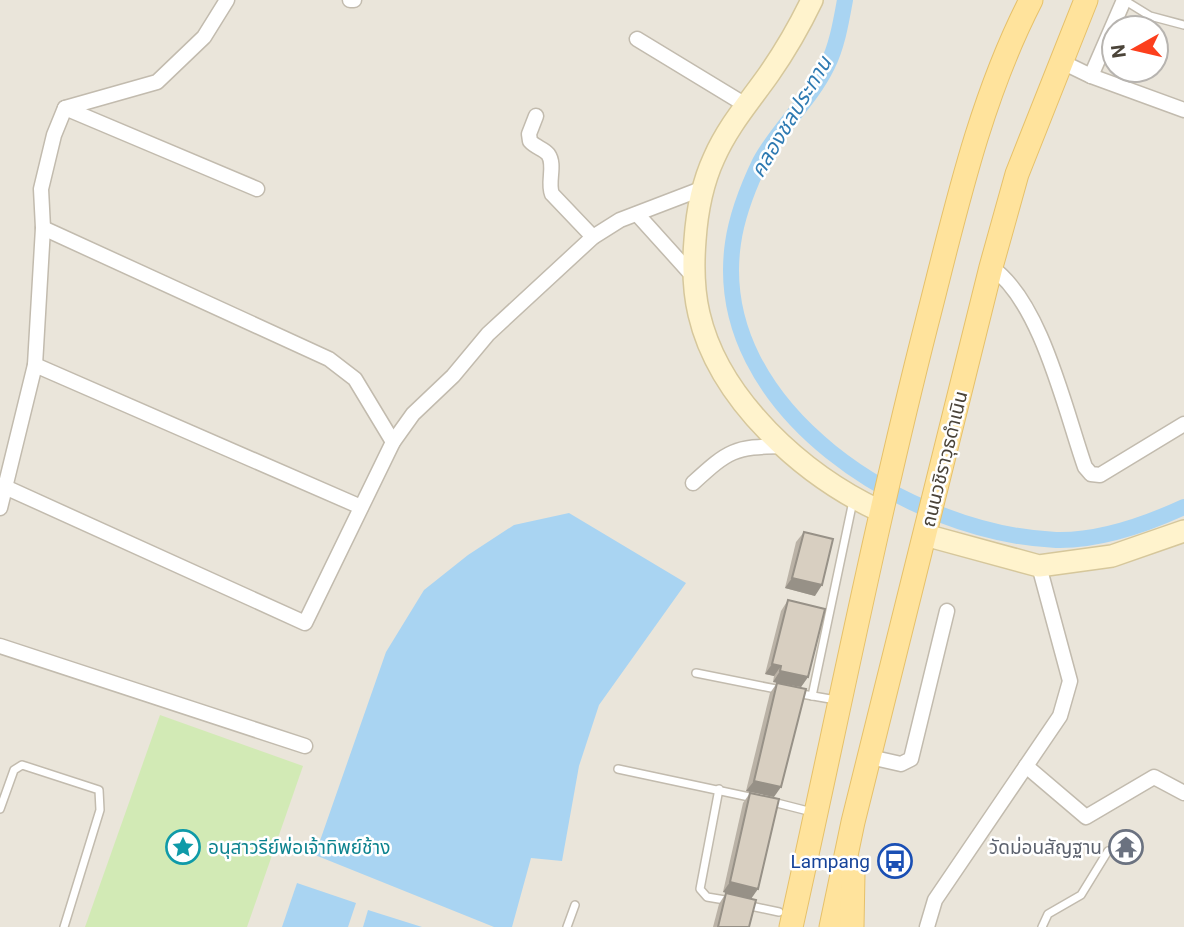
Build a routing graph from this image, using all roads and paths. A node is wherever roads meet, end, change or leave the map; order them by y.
1 (227, 0) edge
2 (1031, 0) edge
3 (1086, 0) edge
4 (1124, 0) edge
5 (810, 1) edge
6 (1184, 25) edge
7 (637, 39) dead end
8 (1060, 61) junction
9 (1091, 76) junction
10 (744, 104) junction
11 (65, 108) junction
12 (1184, 110) edge
13 (536, 116) dead end
14 (257, 189) dead end
15 (701, 189) junction
16 (637, 214) junction
17 (43, 228) junction
18 (593, 237) junction
19 (991, 267) junction
20 (692, 275) junction
21 (35, 365) junction
22 (1184, 424) edge
23 (393, 442) junction
24 (782, 446) junction
25 (694, 483) dead end
26 (5, 487) junction
27 (854, 498) junction
28 (361, 507) junction
29 (0, 508) edge
30 (880, 511) junction
31 (1184, 531) edge
32 (925, 535) junction
33 (1040, 566) junction
34 (947, 611) dead end
35 (0, 646) edge
36 (696, 674) dead end
37 (811, 696) junction
38 (840, 700) junction
39 (305, 747) dead end
40 (870, 757) junction
41 (1026, 766) junction
42 (618, 769) dead end
43 (719, 789) junction
44 (1184, 793) edge
45 (0, 809) edge
46 (816, 813) junction
47 (853, 822) junction
48 (1108, 852) dead end
49 (575, 905) dead end
50 (782, 922) edge
51 (64, 927) edge
52 (567, 927) edge
53 (831, 927) edge
54 (852, 927) edge
55 (927, 927) edge
56 (1042, 927) edge

1 - 11 street
2 - 30 main road
3 - 8 main road, ถนนวชิราวุธดำเนิน
4 - 6 lane
4 - 9 street
5 - 10 street
7 - 10 street
8 - 9 street
8 - 19 main road, ถนนวชิราวุธดำเนิน
9 - 12 street
10 - 15 street
11 - 14 street
11 - 17 street
13 - 18 street
15 - 16 street
15 - 20 street
16 - 18 street
16 - 20 street
17 - 21 street
17 - 23 street
18 - 23 street
19 - 22 street
19 - 32 main road, ถนนวชิราวุธดำเนิน
20 - 24 street
21 - 26 street
21 - 28 street
23 - 28 street
24 - 25 street
24 - 27 street
26 - 28 street
26 - 29 street
27 - 30 street
27 - 37 lane
30 - 38 main road
31 - 33 street
32 - 33 street
32 - 40 main road, ถนนวชิราวุธดำเนิน
33 - 41 street
34 - 40 street
35 - 39 street
36 - 37 lane
37 - 38 lane
38 - 46 main road
40 - 47 main road, ถนนวชิราวุธดำเนิน
41 - 44 street
41 - 55 street
42 - 43 lane
43 - 46 lane
43 - 50 lane
45 - 51 lane
46 - 47 main road
46 - 50 main road
47 - 53 main road, ถนนวชิราวุธดำเนิน
47 - 54 main road
48 - 56 lane
49 - 52 lane

